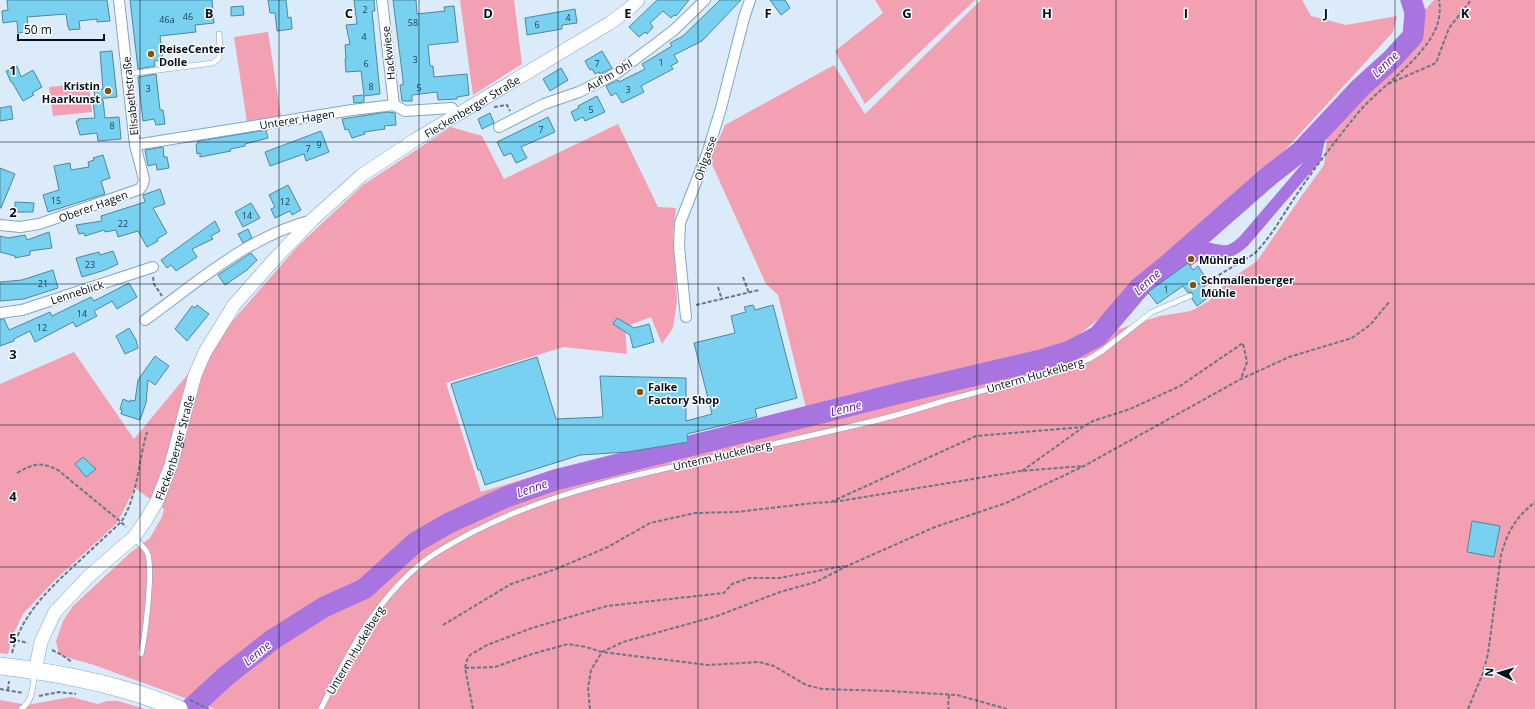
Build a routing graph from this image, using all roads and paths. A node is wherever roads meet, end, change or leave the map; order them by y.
1 (119, 0) edge
2 (382, 0) edge
3 (638, 0) edge
4 (705, 0) edge
5 (750, 0) edge
6 (1439, 0) edge
7 (1471, 0) edge
8 (219, 34) dead end
9 (127, 74) junction
10 (1385, 85) junction
11 (482, 101) junction
12 (394, 106) junction
13 (456, 115) junction
14 (513, 120) junction
15 (499, 127) dead end
16 (135, 145) junction
17 (312, 220) junction
18 (0, 225) edge
19 (152, 267) joint
20 (743, 277) dead end
21 (1204, 286) dead end
22 (718, 287) dead end
23 (759, 290) dead end
24 (749, 293) junction
25 (1190, 296) dead end
26 (722, 300) junction
27 (1389, 302) dead end
28 (168, 303) junction
29 (0, 313) edge
30 (685, 313) joint
31 (145, 320) dead end
32 (1242, 378) junction
33 (1083, 427) junction
34 (147, 432) dead end
35 (1084, 466) junction
36 (1021, 471) junction
37 (17, 473) dead end
38 (831, 502) junction
39 (1535, 502) edge
40 (121, 522) junction
41 (134, 537) junction
42 (847, 566) junction
43 (443, 625) dead end
44 (602, 652) junction
45 (12, 653) dead end
46 (141, 654) dead end
47 (0, 666) edge
48 (464, 668) junction
49 (35, 671) junction
50 (0, 689) edge
51 (27, 694) dead end
52 (82, 694) dead end
53 (949, 694) junction
54 (42, 696) dead end
55 (21, 709) edge
56 (179, 709) edge
57 (321, 709) edge
58 (473, 709) edge
59 (590, 709) edge
60 (949, 709) edge
61 (1008, 709) edge
62 (1468, 709) edge

1 - 9 street, Elisabethstraße
2 - 12 street, Hackwiese
3 - 11 street, Fleckenberger Straße
4 - 14 street, Auf'm Ohl
5 - 30 street, Ohlgasse
6 - 10 path
7 - 10 path
8 - 9 lane
9 - 16 street, Elisabethstraße
10 - 21 path
11 - 13 street, Fleckenberger Straße
11 - 14 path
12 - 13 street, Unterer Hagen
12 - 16 street, Unterer Hagen
13 - 17 street, Fleckenberger Straße
14 - 15 street, Auf'm Ohl
16 - 18 street, Oberer Hagen
17 - 28 street, Fleckenberger Straße
17 - 41 street, Fleckenberger Straße
19 - 28 path
19 - 29 street, Lenneblick
20 - 24 path
22 - 26 path
23 - 24 path
24 - 26 path
25 - 57 lane, Unterm Huckelberg
26 - 30 path
27 - 32 path
28 - 31 street, Fleckenberger Straße
32 - 33 path
32 - 35 path
33 - 36 path
33 - 38 path
34 - 40 path
35 - 36 path
35 - 42 path
36 - 38 path
37 - 40 path
38 - 43 path
39 - 62 path
40 - 45 path
41 - 46 lane
41 - 49 street, Fleckenberger Straße
42 - 44 path
42 - 48 path
44 - 48 path
44 - 53 path
44 - 59 path
47 - 49 main road
48 - 58 path
49 - 55 lane
49 - 56 main road
50 - 51 path
52 - 54 path
53 - 60 path
53 - 61 path

